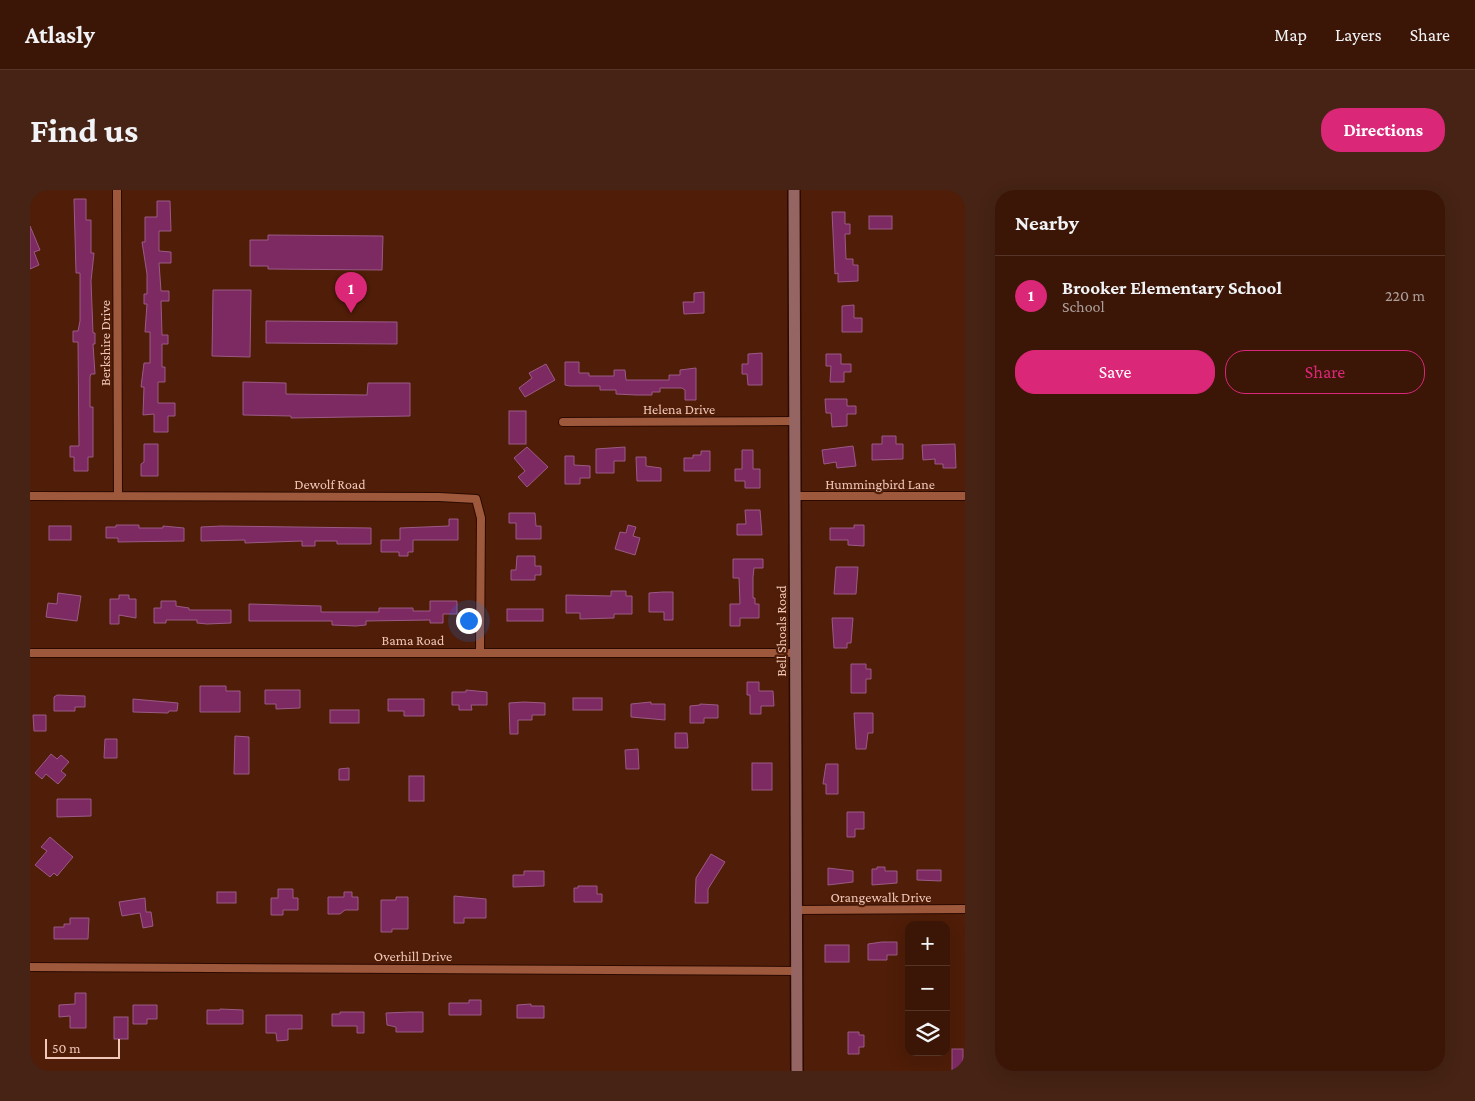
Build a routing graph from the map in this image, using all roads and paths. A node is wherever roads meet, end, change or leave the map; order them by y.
1 (117, 190) edge
2 (794, 190) edge
3 (795, 421) junction
4 (563, 422) dead end
5 (30, 496) edge
6 (118, 496) junction
7 (795, 496) junction
8 (965, 496) edge
9 (480, 652) junction
10 (796, 653) junction
11 (30, 654) edge
12 (965, 908) edge
13 (796, 910) junction
14 (30, 966) edge
15 (796, 971) junction
16 (797, 1071) edge

1 - 6 street, Berkshire Drive
2 - 3 main road, Bell Shoals Road
3 - 4 street, Helena Drive
3 - 7 main road, Bell Shoals Road
5 - 6 street, Dewolf Road
6 - 9 street, Dewolf Road
7 - 8 street, Hummingbird Lane
7 - 10 main road, Bell Shoals Road
9 - 10 street, Bama Road
9 - 11 street, Bama Road
10 - 13 main road, Bell Shoals Road
12 - 13 street, Orangewalk Drive
13 - 15 main road, Bell Shoals Road
14 - 15 street, Overhill Drive
15 - 16 main road, Bell Shoals Road

